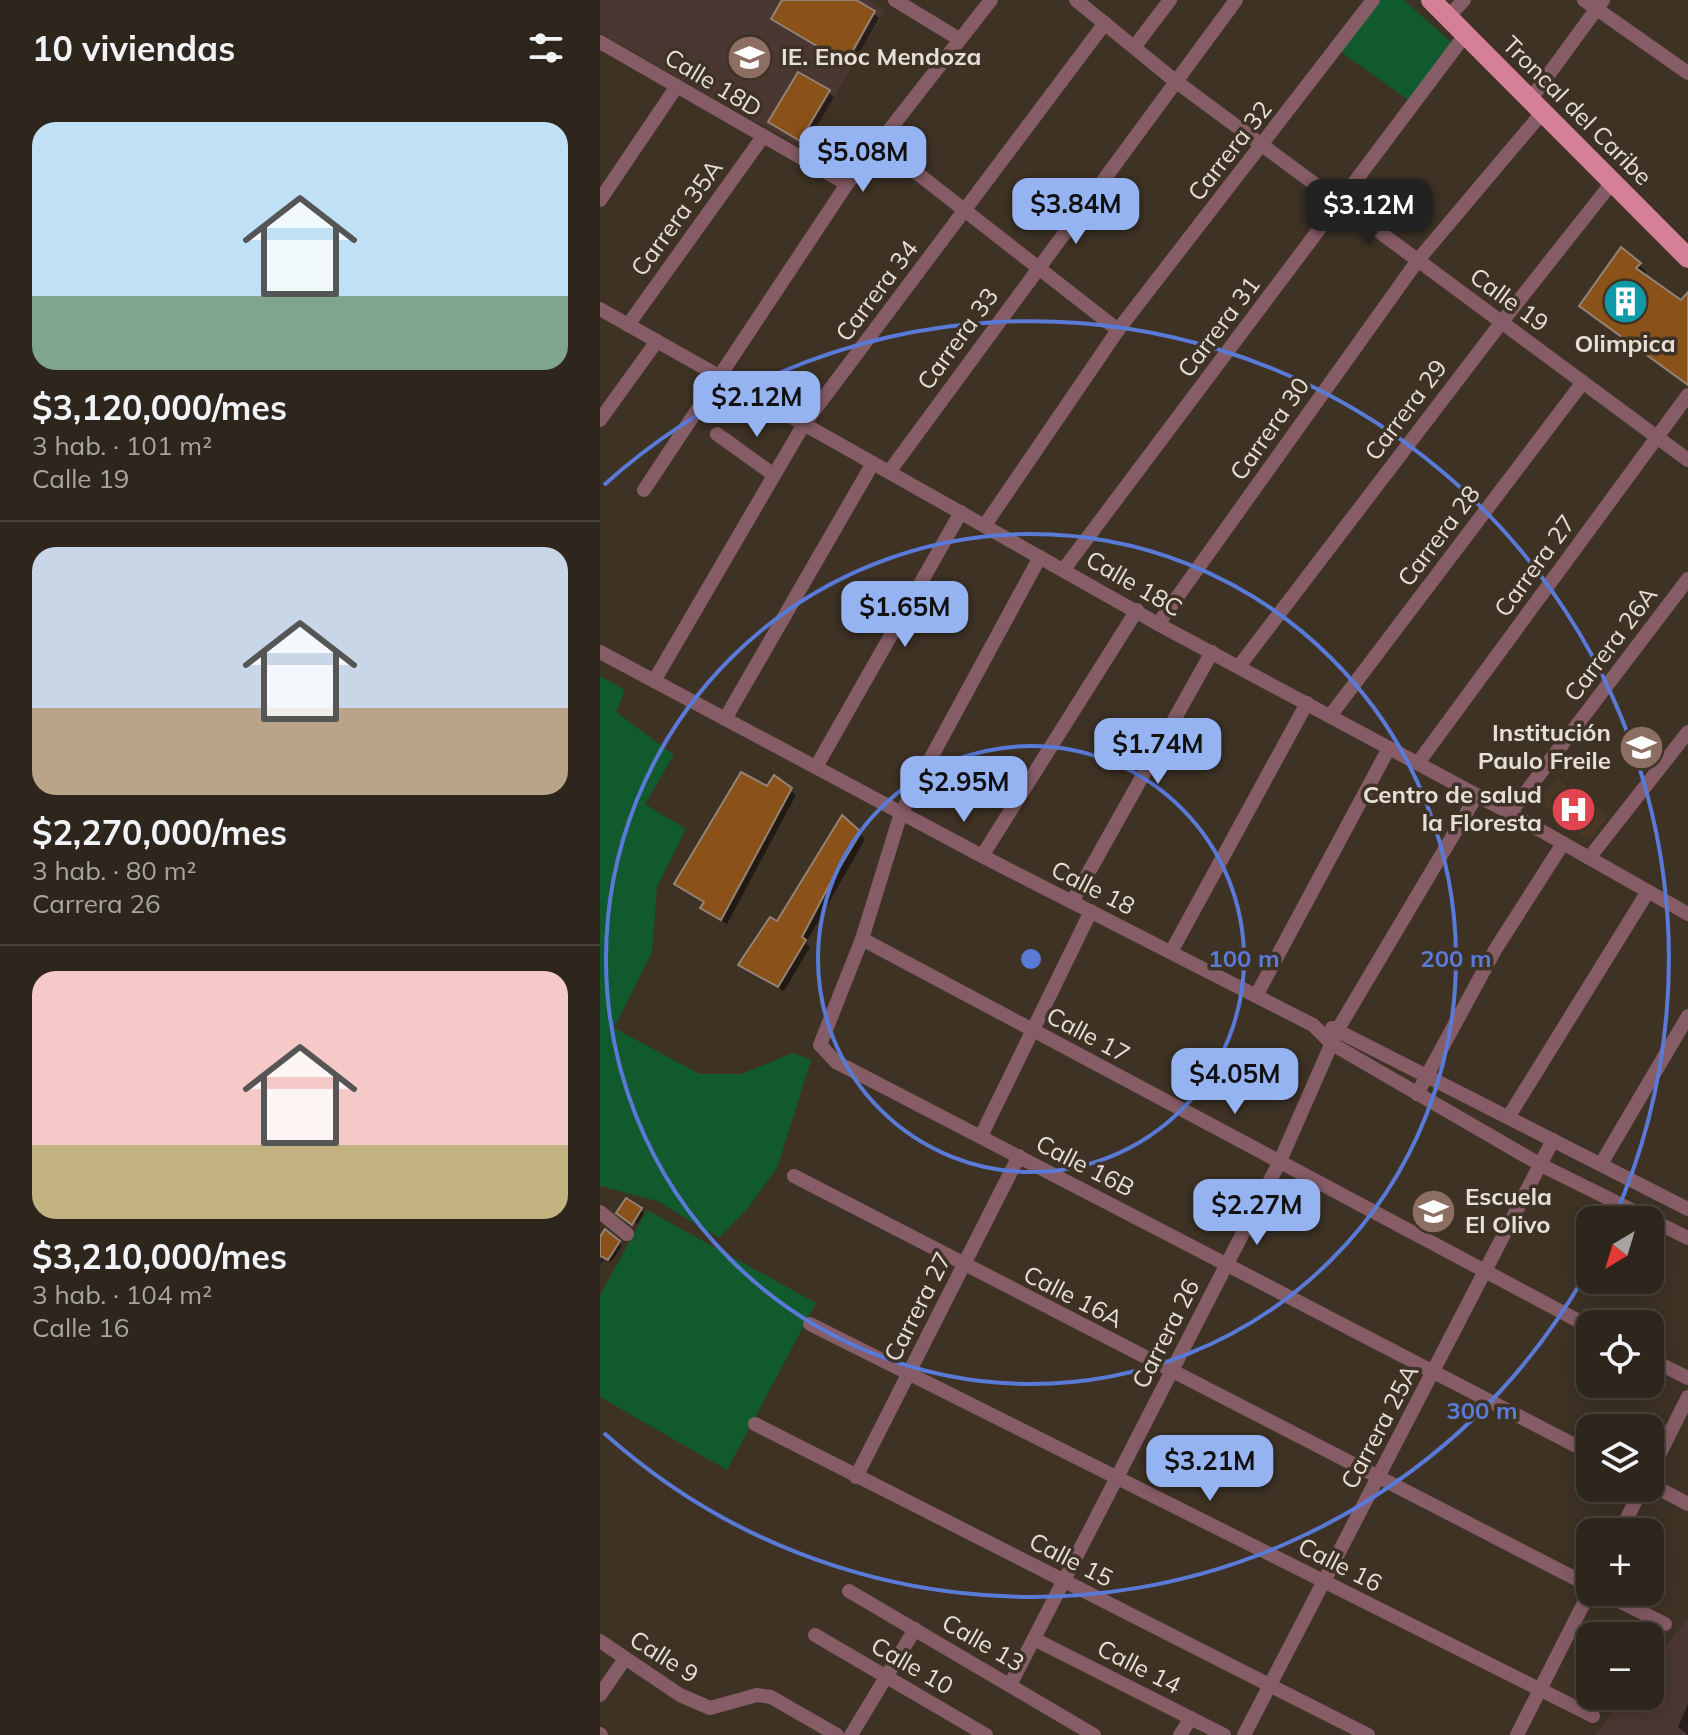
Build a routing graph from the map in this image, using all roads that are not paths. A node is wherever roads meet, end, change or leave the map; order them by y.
1 (895, 0) edge
2 (991, 0) edge
3 (1076, 0) edge
4 (1170, 0) edge
5 (1236, 0) edge
6 (1373, 0) edge
7 (1431, 0) edge
8 (1464, 0) edge
9 (1595, 3) edge
10 (1448, 17) junction
11 (1105, 23) junction
12 (1465, 35) junction
13 (959, 39) junction
14 (600, 42) edge
15 (1135, 46) junction
16 (1688, 73) edge
17 (1174, 80) junction
18 (677, 86) junction
19 (1536, 107) junction
20 (762, 138) junction
21 (881, 145) junction
22 (1264, 145) junction
23 (847, 184) junction
24 (1611, 184) junction
25 (600, 200) edge
26 (1341, 202) junction
27 (965, 209) junction
28 (1688, 258) edge
29 (1418, 260) junction
30 (1038, 265) junction
31 (602, 315) edge
32 (1501, 323) junction
33 (628, 325) junction
34 (1118, 330) junction
35 (657, 341) junction
36 (718, 375) junction
37 (1583, 382) junction
38 (1688, 395) edge
39 (600, 420) edge
40 (804, 424) junction
41 (717, 434) dead end
42 (1657, 436) junction
43 (1688, 460) edge
44 (873, 463) junction
45 (889, 472) junction
46 (774, 475) junction
47 (644, 490) dead end
48 (961, 512) junction
49 (985, 525) junction
50 (1040, 557) junction
51 (1064, 569) junction
52 (1688, 579) edge
53 (1137, 610) junction
54 (1158, 624) junction
55 (600, 652) edge
56 (1212, 652) junction
57 (1240, 665) junction
58 (654, 681) junction
59 (1307, 703) junction
60 (1330, 716) junction
61 (725, 719) junction
62 (1688, 732) edge
63 (1389, 748) junction
64 (1418, 763) junction
65 (816, 767) junction
66 (1477, 795) junction
67 (901, 813) junction
68 (1510, 813) junction
69 (1562, 845) junction
70 (982, 856) junction
71 (1589, 858) junction
72 (1647, 893) junction
73 (1072, 902) junction
74 (1685, 907) edge
75 (1091, 911) junction
76 (862, 939) junction
77 (1171, 952) junction
78 (1256, 996) junction
79 (1688, 1016) edge
80 (1313, 1025) junction
81 (1338, 1029) junction
82 (1033, 1030) junction
83 (1332, 1044) junction
84 (1428, 1074) junction
85 (1417, 1094) junction
86 (1509, 1116) junction
87 (981, 1136) junction
88 (1553, 1140) junction
89 (1019, 1156) junction
90 (1280, 1161) junction
91 (1601, 1164) junction
92 (1541, 1165) junction
93 (794, 1176) dead end
94 (1688, 1209) edge
95 (600, 1212) edge
96 (627, 1234) dead end
97 (1688, 1238) edge
98 (1227, 1264) junction
99 (963, 1266) junction
100 (1485, 1272) junction
101 (1576, 1320) edge
102 (810, 1324) dead end
103 (1664, 1366) edge
104 (1172, 1371) junction
105 (1433, 1372) junction
106 (909, 1373) junction
107 (1688, 1378) edge
108 (1688, 1397) edge
109 (755, 1424) dead end
110 (1664, 1445) edge
111 (1576, 1446) edge
112 (856, 1477) junction
113 (1117, 1477) junction
114 (1378, 1478) junction
115 (1664, 1491) edge
116 (1688, 1504) edge
117 (1064, 1581) junction
118 (1324, 1582) junction
119 (1576, 1582) edge
120 (849, 1591) dead end
121 (1582, 1606) edge
122 (1629, 1606) edge
123 (1665, 1624) dead end
124 (915, 1629) junction
125 (815, 1635) dead end
126 (1034, 1639) junction
127 (600, 1641) edge
128 (624, 1660) junction
129 (887, 1677) junction
130 (1010, 1685) junction
131 (1270, 1686) junction
132 (1540, 1690) junction
133 (600, 1695) edge
134 (1593, 1716) dead end
135 (1191, 1718) junction
136 (837, 1735) edge
137 (851, 1735) edge
138 (986, 1735) edge
139 (1094, 1735) edge
140 (1180, 1735) edge
141 (1224, 1735) edge
142 (1244, 1735) edge
143 (1368, 1735) edge
144 (1517, 1735) edge

1 - 13 street
2 - 13 street
3 - 11 street, Calle 19
4 - 15 street
5 - 17 street, Carrera 33
6 - 22 street, Carrera 32
7 - 10 main road, Troncal del Caribe
8 - 10 street
9 - 16 street
9 - 19 street
10 - 12 main road, Troncal del Caribe
11 - 15 street, Calle 19
11 - 27 street, Carrera 34
12 - 19 main road, Troncal del Caribe
12 - 26 street, Carrera 31
13 - 21 street
14 - 18 street, Calle 18D
15 - 17 street, Calle 19
17 - 22 street, Calle 19
17 - 30 street, Carrera 33
18 - 20 street, Calle 18D
18 - 25 street
19 - 24 main road, Troncal del Caribe
19 - 29 street, Carrera 30
20 - 23 street, Calle 18D
20 - 33 street, Carrera 35A
21 - 23 street
21 - 27 street
22 - 26 street, Calle 19
22 - 34 street, Carrera 32
23 - 36 street
24 - 28 main road, Troncal del Caribe
24 - 32 street, Carrera 29
26 - 29 street, Calle 19
26 - 51 street, Carrera 31
27 - 30 street
27 - 40 street, Carrera 34
29 - 32 street, Calle 19
29 - 54 street, Carrera 30
30 - 34 street
30 - 45 street, Carrera 33
31 - 33 street, Calle 18C
32 - 37 street, Calle 19
32 - 57 street, Carrera 29
33 - 35 street, Calle 18C
34 - 49 street, Carrera 32
35 - 36 street, Calle 18C
35 - 39 street
36 - 40 street, Calle 18C
36 - 47 street
37 - 42 street, Calle 19
37 - 60 street, Carrera 28
38 - 42 street, Carrera 27
40 - 44 street, Calle 18C
40 - 46 street, Carrera 34
41 - 46 street
42 - 43 street, Calle 19
42 - 64 street, Carrera 27
44 - 45 street, Calle 18C
44 - 61 street
45 - 48 street, Calle 18C
46 - 58 street, Carrera 34
48 - 49 street, Calle 18C
48 - 65 street
49 - 50 street, Calle 18C
50 - 51 street, Calle 18C
50 - 67 street
51 - 53 street, Calle 18C
52 - 68 street, Carrera 26A
53 - 54 street, Calle 18C
53 - 70 street
54 - 56 street, Calle 18C
55 - 58 street, Calle 18
56 - 57 street, Calle 18C
56 - 73 street
57 - 59 street, Calle 18C
58 - 61 street, Calle 18
59 - 60 street, Calle 18C
59 - 77 street
60 - 63 street, Calle 18C
61 - 65 street, Calle 18
62 - 71 street
63 - 64 street, Calle 18C
63 - 78 street
64 - 66 street, Calle 18C
65 - 67 street, Calle 18
66 - 68 street, Calle 18C
66 - 81 street, Carrera 26
67 - 70 street, Calle 18
67 - 76 street
68 - 69 street, Calle 18C
69 - 71 street, Calle 18C
69 - 84 street
70 - 73 street, Calle 18
71 - 72 street, Calle 18C
72 - 74 street, Calle 18C
72 - 86 street
73 - 75 street, Calle 18
75 - 77 street, Calle 18
75 - 82 street
76 - 82 street, Calle 17
76 - 87 street, Calle 16B
77 - 78 street, Calle 18
78 - 80 street, Calle 18
79 - 91 street
80 - 81 street, Calle 18
80 - 83 street, Calle 18
81 - 83 street, Carrera 26
81 - 84 street, Calle 18
82 - 87 street
82 - 90 street, Calle 17
83 - 85 street, Calle 18
83 - 90 street, Carrera 26
84 - 85 street
84 - 86 street, Calle 18
85 - 92 street, Calle 18
86 - 88 street, Calle 18
87 - 89 street, Calle 16B
88 - 91 street, Calle 18
88 - 92 street, Carrera 25A
89 - 98 street, Calle 16B
89 - 99 street, Carrera 27
90 - 98 street, Carrera 26
90 - 100 street, Calle 17
91 - 94 street, Calle 18
92 - 97 street, Calle 18
92 - 100 street, Carrera 25A
93 - 99 street, Calle 16A
95 - 96 street
98 - 104 street, Carrera 26
98 - 105 street, Calle 16B
99 - 104 street, Calle 16A
99 - 106 street, Carrera 27
100 - 101 street, Calle 17
100 - 105 street, Carrera 25A
102 - 106 street, Calle 16
103 - 107 street
104 - 113 street, Carrera 26
104 - 114 street, Calle 16A
105 - 111 street, Calle 16B
105 - 114 street, Carrera 25A
106 - 112 street, Carrera 27
106 - 113 street, Calle 16
108 - 110 street
109 - 112 street, Calle 15
112 - 117 street, Calle 15
113 - 117 street, Carrera 26
113 - 118 street, Calle 16
114 - 118 street, Carrera 25A
114 - 119 street, Calle 16A
115 - 116 street
117 - 126 street, Carrera 26
117 - 131 street, Calle 15
118 - 131 street, Carrera 25A
118 - 132 street, Calle 16
120 - 124 street, Calle 13
121 - 132 street
122 - 123 street
124 - 129 street
124 - 130 street, Calle 13
125 - 129 street, Calle 10
126 - 130 street, Carrera 26
126 - 135 street, Calle 14
127 - 128 street, Calle 9
128 - 133 street
128 - 136 street, Calle 9
129 - 137 street
129 - 138 street, Calle 10
130 - 139 street, Calle 13
131 - 142 street, Carrera 25A
131 - 143 street, Calle 15
132 - 134 street, Calle 16
132 - 144 street
135 - 140 street
135 - 141 street, Calle 14

